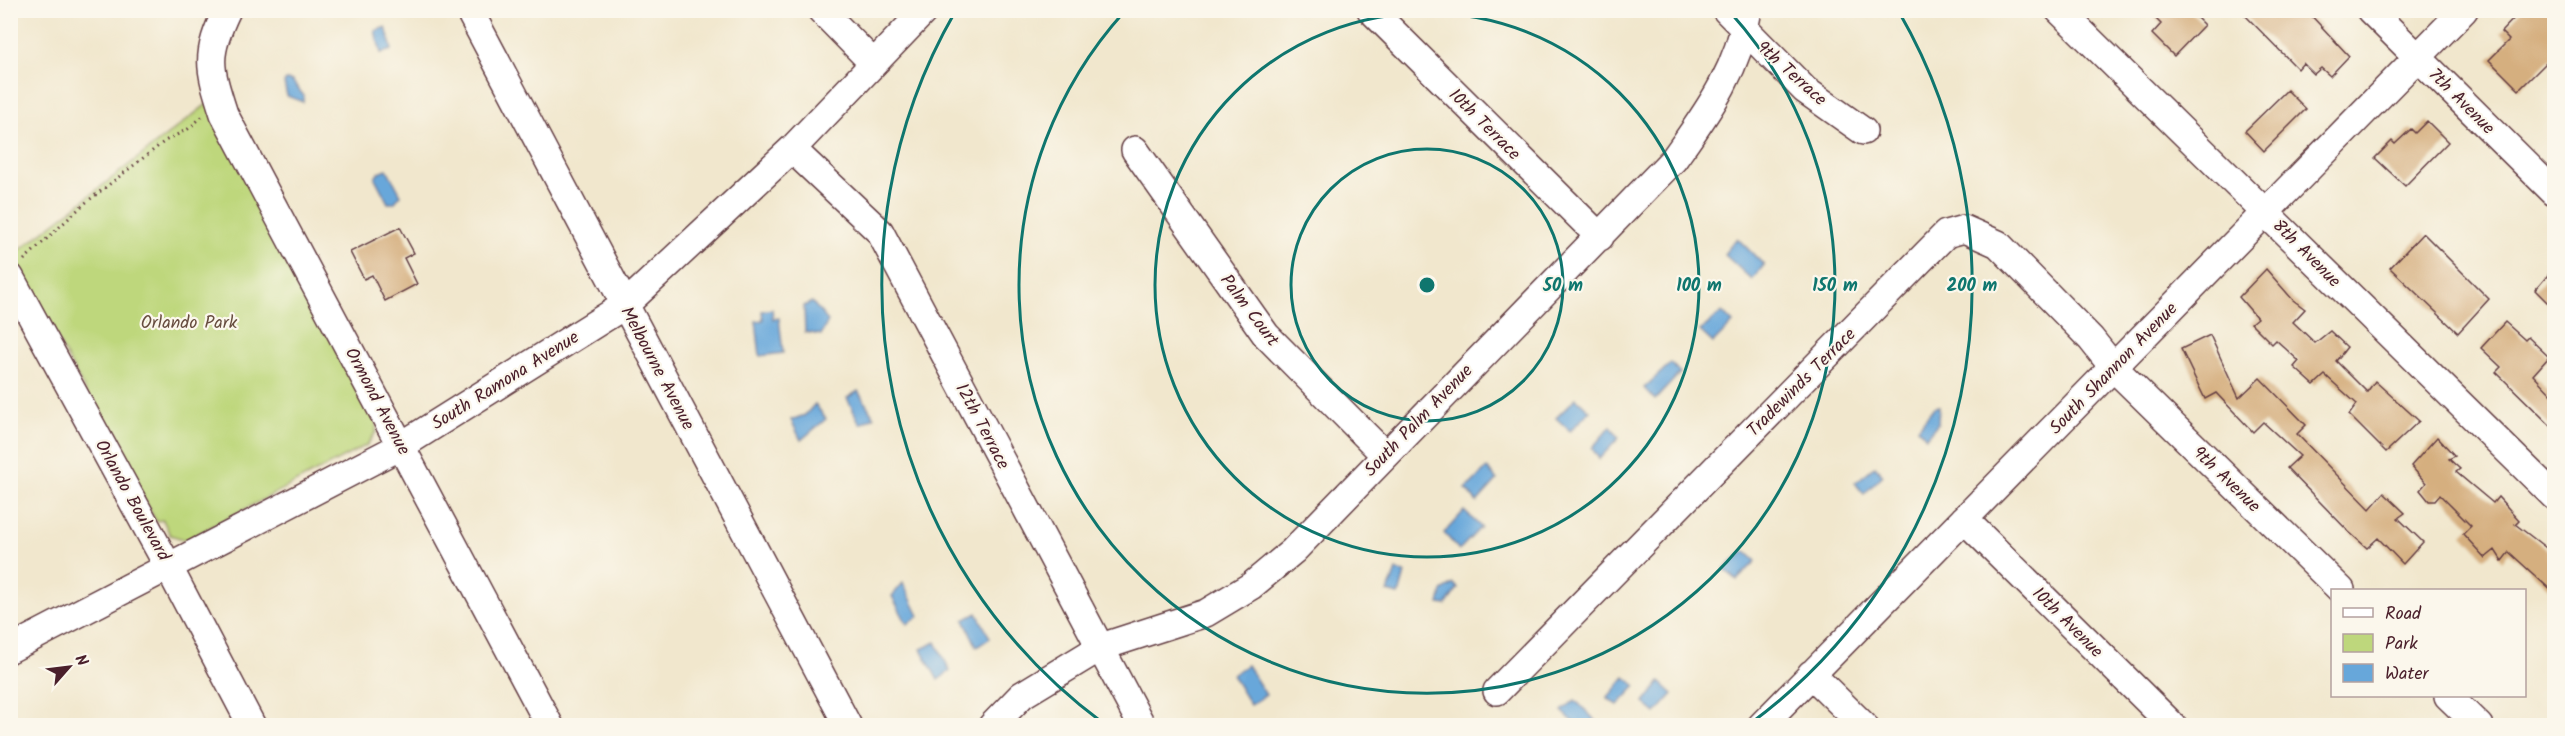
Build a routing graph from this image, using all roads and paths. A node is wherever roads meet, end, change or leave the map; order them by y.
1 (227, 10) edge
2 (469, 10) edge
3 (821, 10) edge
4 (925, 10) edge
5 (1371, 10) edge
6 (1726, 10) edge
7 (2059, 10) edge
8 (2370, 10) edge
9 (2464, 10) edge
10 (1747, 20) edge
11 (2418, 58) junction
12 (873, 63) junction
13 (221, 103) junction
14 (1863, 131) dead end
15 (792, 149) junction
16 (1135, 150) dead end
17 (2554, 192) edge
18 (2265, 211) junction
19 (1600, 237) junction
20 (14, 271) edge
21 (625, 305) junction
22 (2114, 368) junction
23 (401, 446) junction
24 (1384, 454) junction
25 (2554, 496) edge
26 (1964, 519) junction
27 (168, 566) junction
28 (2339, 589) edge
29 (1101, 647) junction
30 (10, 649) edge
31 (1811, 674) junction
32 (1497, 691) dead end
33 (2449, 697) edge
34 (252, 726) edge
35 (550, 726) edge
36 (848, 726) edge
37 (992, 726) edge
38 (1142, 726) edge
39 (1761, 726) edge
40 (1864, 726) edge
41 (2173, 726) edge
42 (2479, 726) edge

1 - 13 street, Ormond Avenue
2 - 21 street, Melbourne Avenue
3 - 12 street
4 - 12 street, South Ramona Avenue
5 - 19 street, 10th Terrace
6 - 10 street, 9th Terrace
7 - 18 street, 8th Avenue
8 - 11 street, 7th Avenue
9 - 11 street, South Shannon Avenue
10 - 14 street, 9th Terrace
10 - 19 street, South Palm Avenue
11 - 17 street, 7th Avenue
11 - 18 street, South Shannon Avenue
12 - 15 street, South Ramona Avenue
13 - 20 path
13 - 23 street, Ormond Avenue
15 - 21 street, South Ramona Avenue
15 - 29 street, 12th Terrace
16 - 24 street, Palm Court
18 - 22 street, South Shannon Avenue
18 - 25 street, 8th Avenue
19 - 24 street, South Palm Avenue
20 - 27 street, Orlando Boulevard
21 - 23 street, South Ramona Avenue
21 - 36 street, Melbourne Avenue
22 - 26 street, South Shannon Avenue
22 - 28 street, 9th Avenue
22 - 32 street, Tradewinds Terrace
23 - 27 street, South Ramona Avenue
23 - 35 street, Ormond Avenue
24 - 29 street, South Palm Avenue
26 - 31 street, South Shannon Avenue
26 - 41 street, 10th Avenue
27 - 30 street, South Ramona Avenue
27 - 34 street, Orlando Boulevard
29 - 37 street, South Palm Avenue
29 - 38 street, 12th Terrace
31 - 39 street, South Shannon Avenue
31 - 40 street
33 - 42 street

